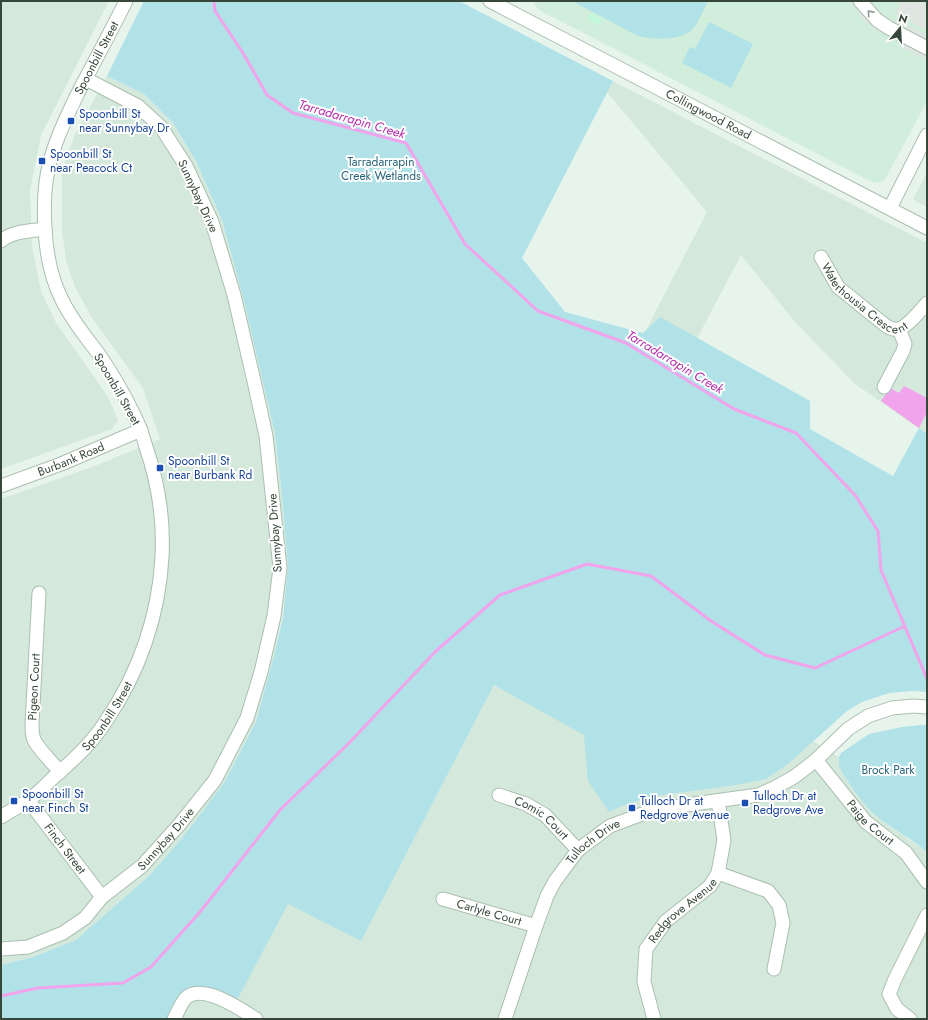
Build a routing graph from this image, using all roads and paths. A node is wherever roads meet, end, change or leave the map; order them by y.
1 (126, 1) edge
2 (490, 1) edge
3 (860, 1) edge
4 (927, 48) edge
5 (86, 79) junction
6 (927, 135) edge
7 (890, 208) junction
8 (927, 228) edge
9 (44, 229) junction
10 (1, 242) edge
11 (821, 257) dead end
12 (927, 303) edge
13 (899, 329) junction
14 (884, 387) dead end
15 (141, 430) junction
16 (1, 486) edge
17 (40, 593) dead end
18 (927, 707) edge
19 (816, 760) junction
20 (60, 772) junction
21 (499, 795) dead end
22 (28, 800) junction
23 (718, 801) junction
24 (1, 817) edge
25 (578, 850) junction
26 (718, 873) junction
27 (927, 882) edge
28 (102, 897) junction
29 (443, 899) dead end
30 (927, 916) edge
31 (536, 926) junction
32 (1, 949) edge
33 (774, 969) dead end
34 (174, 1019) edge
35 (256, 1019) edge
36 (505, 1019) edge
37 (654, 1019) edge
38 (910, 1019) edge

1 - 5 street, Spoonbill Street
2 - 7 street, Collingwood Road
4 -> 3 street
5 - 9 street, Spoonbill Street
5 - 28 street, Sunnybay Drive
6 - 7 street
7 - 8 street, Collingwood Road
9 - 10 street
9 - 15 street, Spoonbill Street
11 - 13 street, Waterhousia Crescent
12 - 13 street, Waterhousia Crescent
13 - 14 street
15 - 16 street, Burbank Road
15 - 20 street, Spoonbill Street
17 - 20 street, Pigeon Court
18 - 19 street, Tulloch Drive
19 - 23 street, Tulloch Drive
19 - 27 street, Paige Court
20 - 22 street, Spoonbill Street
21 - 25 street, Comic Court
22 - 24 street, Spoonbill Street
22 - 28 street, Finch Street
23 - 25 street, Tulloch Drive
23 - 26 street, Redgrove Avenue
25 - 31 street, Tulloch Drive
26 - 33 street
26 - 37 street, Redgrove Avenue
28 - 32 street, Sunnybay Drive
29 - 31 street, Carlyle Court
30 - 38 street
31 - 36 street, Tulloch Drive
34 - 35 street

